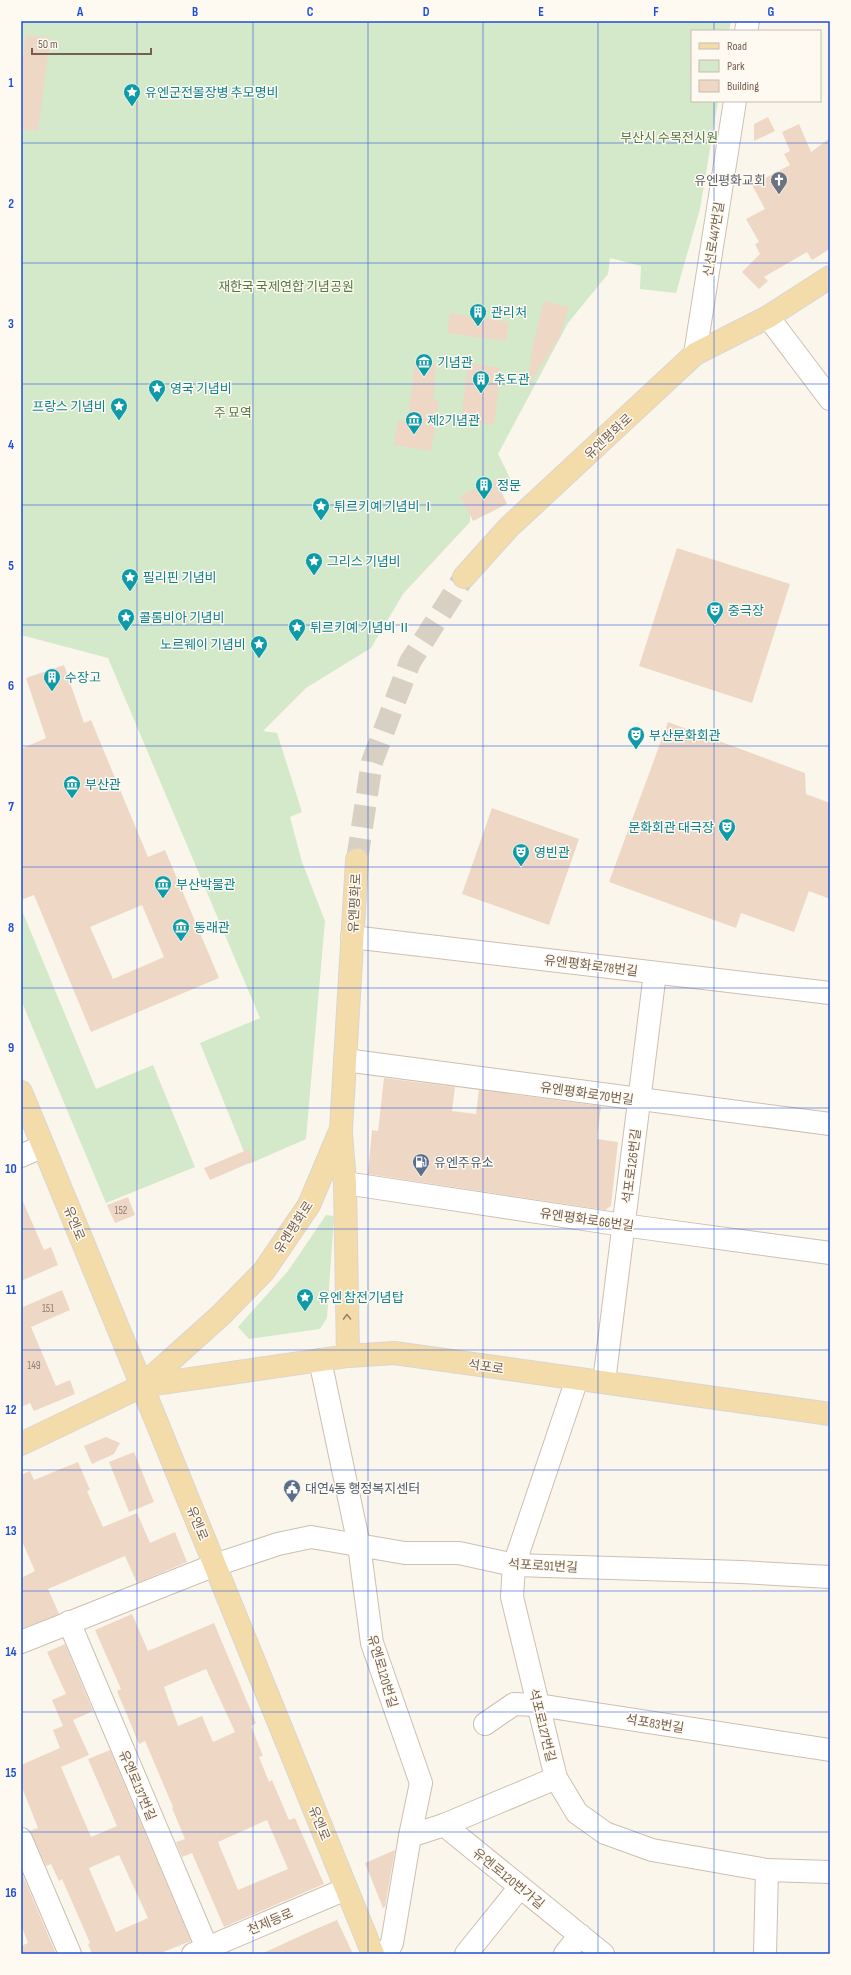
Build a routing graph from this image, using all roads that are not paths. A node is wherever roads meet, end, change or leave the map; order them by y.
1 (735, 102) edge
2 (830, 277) edge
3 (768, 317) junction
4 (695, 354) junction
5 (830, 399) edge
6 (464, 577) tunnel mouth
7 (357, 860) tunnel mouth
8 (352, 937) junction
9 (655, 973) junction
10 (830, 993) edge
11 (345, 1060) junction
12 (21, 1092) edge
13 (639, 1100) junction
14 (830, 1124) edge
15 (341, 1129) junction
16 (43, 1146) junction
17 (21, 1156) edge
18 (345, 1183) junction
19 (623, 1225) junction
20 (830, 1252) edge
21 (348, 1356) junction
22 (320, 1360) junction
23 (577, 1379) junction
24 (604, 1382) junction
25 (142, 1386) junction
26 (830, 1414) edge
27 (21, 1444) edge
28 (359, 1545) junction
29 (215, 1565) junction
30 (514, 1565) junction
31 (830, 1577) edge
32 (69, 1622) junction
33 (21, 1642) edge
34 (538, 1705) junction
35 (485, 1724) dead end
36 (830, 1750) edge
37 (556, 1778) junction
38 (444, 1825) junction
39 (410, 1836) junction
40 (21, 1839) edge
41 (767, 1870) junction
42 (830, 1872) edge
43 (520, 1887) junction
44 (346, 1889) junction
45 (580, 1935) junction
46 (200, 1951) edge
47 (70, 1954) edge
48 (373, 1954) edge
49 (386, 1954) edge
50 (466, 1954) edge
51 (565, 1954) edge
52 (603, 1954) edge
53 (765, 1954) edge

1 - 4 street, 신선로447번길
2 - 3 main road, 유엔평화로
3 - 4 main road, 유엔평화로
3 - 5 street
4 - 6 main road, 유엔평화로
7 - 8 main road, 유엔평화로
8 - 9 street, 유엔평화로78번길
8 - 11 main road, 유엔평화로
9 - 10 street, 유엔평화로78번길
9 - 13 street, 석포로126번길
11 - 13 street, 유엔평화로70번길
11 - 15 main road, 유엔평화로
12 - 16 main road, 유엔로
13 - 14 street, 유엔평화로70번길
13 - 19 street, 석포로126번길
15 - 18 main road
15 - 25 main road, 유엔평화로
16 - 17 street
16 - 25 main road, 유엔로
18 - 19 street, 유엔평화로66번길
21 -> 18 main road
19 - 20 street, 유엔평화로66번길
19 - 24 street, 석포로126번길
21 - 22 main road, 석포로
21 - 23 main road, 석포로
22 - 25 main road, 석포로
22 - 28 street, 유엔로120번길
23 - 24 main road, 석포로
23 - 30 street, 석포로127번길
24 - 26 main road, 석포로
25 - 27 main road, 유엔평화로
25 - 29 main road, 유엔로
28 - 29 street, 석포로91번길
28 - 30 street, 석포로91번길
28 - 39 street, 유엔로120번길
29 - 32 street
29 - 44 main road, 유엔로
30 - 31 street, 석포로91번길
30 - 34 street, 석포로127번길
32 - 33 street
32 - 46 street, 유엔로137번길
34 - 35 street, 석포83번길
34 - 36 street, 석포83번길
34 - 37 street, 석포로127번길
37 - 38 street
37 - 41 street, 석포로127번길
38 - 39 street
38 - 43 street, 유엔로120번가길
39 - 49 street, 유엔로120번길
40 - 47 street
41 - 42 street, 석포로127번길
41 - 53 street
43 - 45 street, 유엔로120번가길
43 - 50 street
44 - 46 street, 천제등로
44 - 48 main road, 유엔로
45 - 51 street
45 - 52 street, 유엔로120번가길

